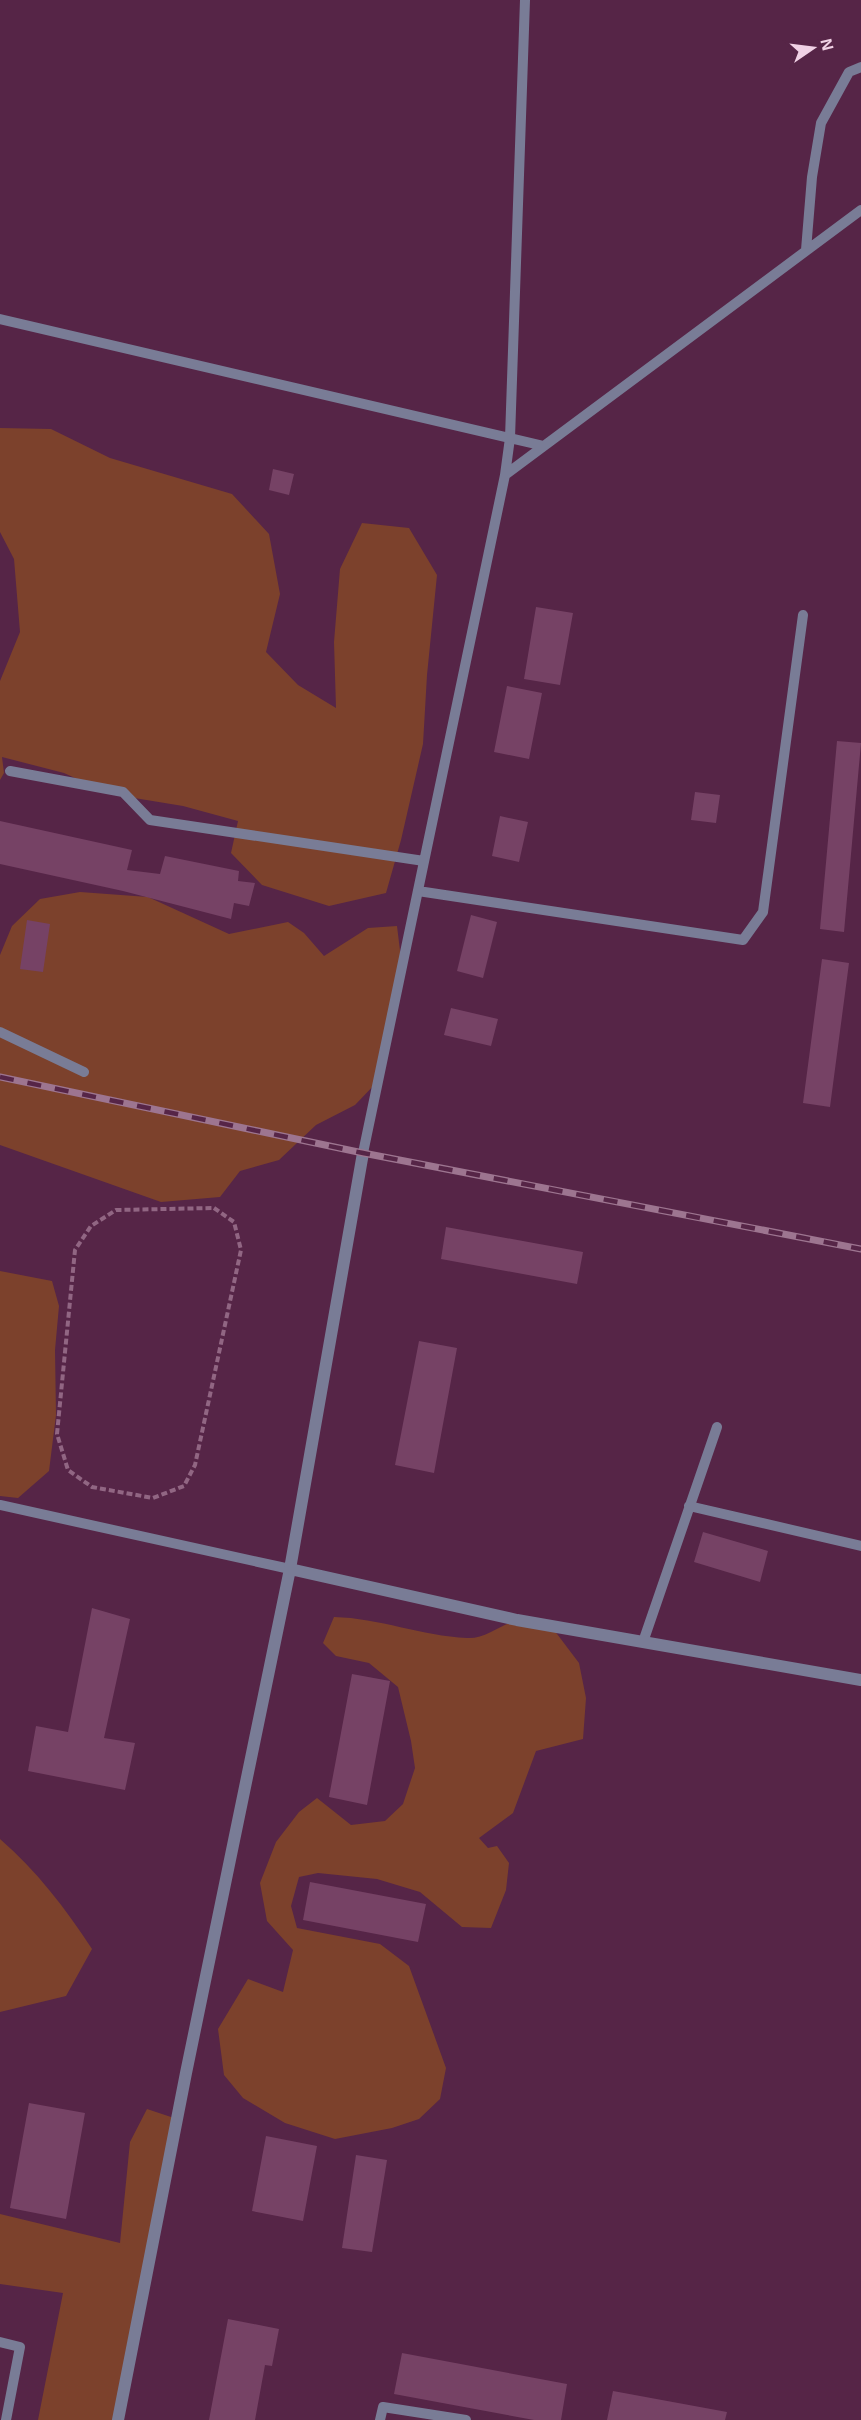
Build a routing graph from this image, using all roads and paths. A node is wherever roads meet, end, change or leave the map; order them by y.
1 (525, 0) edge
2 (861, 67) edge
3 (861, 210) edge
4 (806, 250) junction
5 (0, 319) edge
6 (510, 438) junction
7 (544, 446) junction
8 (505, 475) junction
9 (803, 615) dead end
10 (10, 771) dead end
11 (424, 861) junction
12 (418, 891) junction
13 (0, 1032) edge
14 (84, 1072) dead end
15 (363, 1153) joint
16 (241, 1250) joint
17 (717, 1427) dead end
18 (0, 1505) edge
19 (690, 1506) junction
20 (861, 1546) edge
21 (290, 1569) junction
22 (643, 1642) junction
23 (861, 1680) edge
24 (0, 2342) edge
25 (6, 2420) edge
26 (118, 2420) edge
27 (380, 2420) edge
28 (466, 2420) edge

1 - 6 lane
2 - 4 lane
3 - 4 lane
4 - 7 lane
5 - 6 lane
6 - 7 lane
6 - 8 lane
7 - 8 lane
8 - 11 lane
9 - 12 lane
10 - 11 lane
11 - 12 lane
12 - 15 lane
13 - 14 lane
15 - 21 street
16 - 16 path
17 - 19 lane
18 - 21 lane
19 - 20 lane
19 - 22 lane
21 - 22 street
21 - 26 street
22 - 23 street
24 - 25 lane
27 - 28 lane

